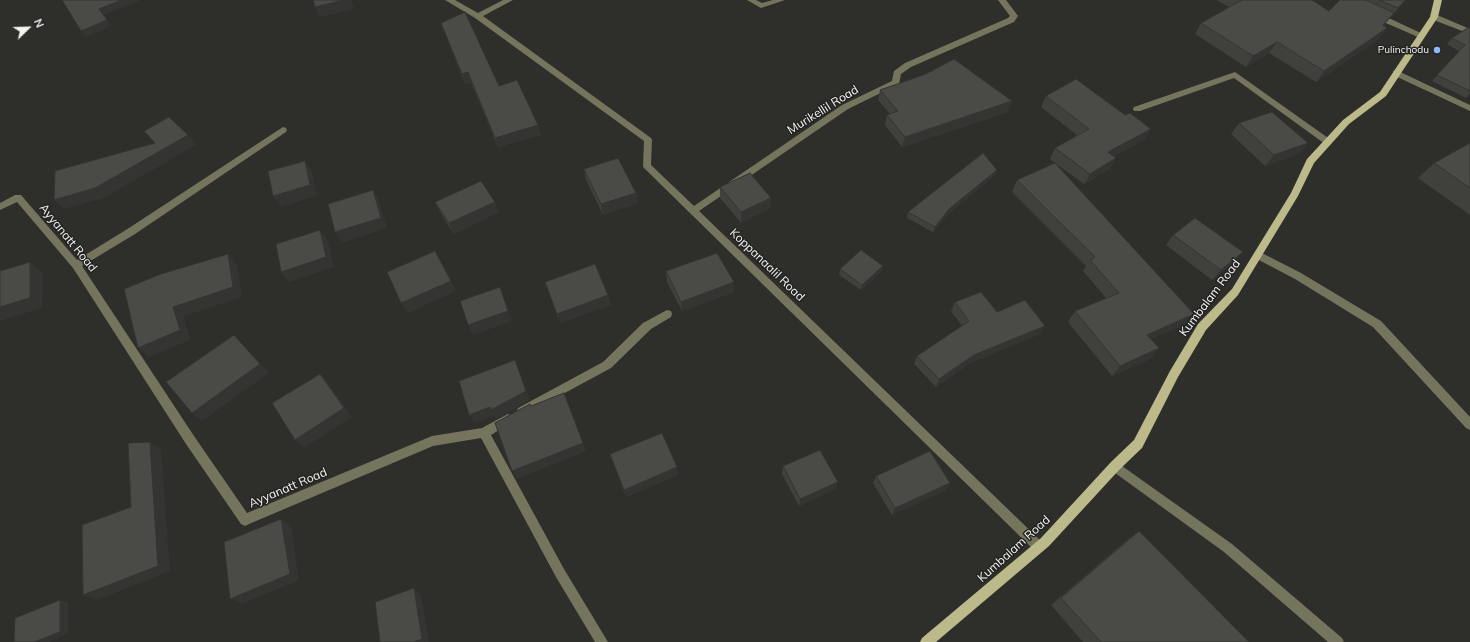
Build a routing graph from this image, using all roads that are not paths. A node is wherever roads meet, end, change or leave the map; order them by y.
1 (449, 0) edge
2 (509, 0) edge
3 (751, 0) edge
4 (780, 0) edge
5 (1002, 0) edge
6 (1438, 0) edge
7 (1370, 13) edge
8 (478, 16) junction
9 (1434, 17) junction
10 (1470, 32) edge
11 (1421, 35) junction
12 (1396, 73) junction
13 (1470, 108) edge
14 (1137, 109) dead end
15 (283, 130) dead end
16 (1328, 142) junction
17 (0, 207) edge
18 (693, 211) junction
19 (1258, 255) junction
20 (76, 264) junction
21 (667, 314) dead end
22 (1470, 425) edge
23 (484, 433) junction
24 (1115, 466) junction
25 (1039, 547) junction
26 (602, 642) edge
27 (926, 642) edge
28 (1338, 642) edge

1 - 8 street, Koppanaalil Road
2 - 8 street
3 - 4 street
5 - 18 street, Murikellil Road
6 - 9 main road, Kumbalam Road
7 - 11 street
8 - 18 street, Koppanaalil Road
9 - 10 street
9 - 11 main road, Kumbalam Road
11 - 12 main road, Kumbalam Road
12 - 13 street
12 - 16 main road, Kumbalam Road
14 - 16 street
15 - 20 street
16 - 19 main road, Kumbalam Road
17 - 20 street, Ayyanatt Road
18 - 25 street, Koppanaalil Road
19 - 22 street
19 - 24 main road, Kumbalam Road
20 - 23 street, Ayyanatt Road
21 - 23 street
23 - 26 street
24 - 25 main road, Kumbalam Road
24 - 28 street
25 - 27 main road, Kumbalam Road

